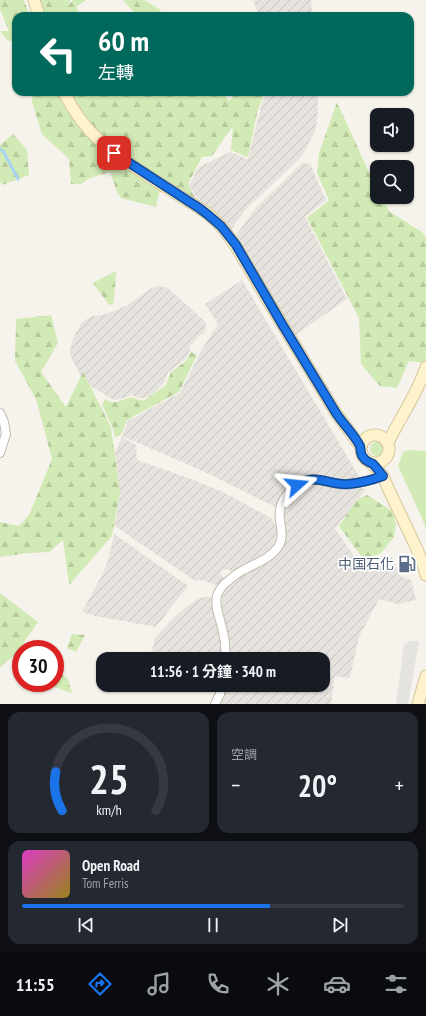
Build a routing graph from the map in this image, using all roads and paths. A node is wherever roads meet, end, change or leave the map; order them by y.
1 (34, 0) edge
2 (38, 12) edge
3 (66, 96) edge
4 (426, 367) edge
5 (0, 413) edge
6 (385, 440) junction
7 (362, 444) junction
8 (0, 453) edge
9 (378, 463) junction
10 (383, 476) junction
11 (426, 575) edge
12 (224, 652) edge
13 (426, 676) edge
14 (220, 692) edge
15 (215, 704) edge
16 (418, 704) edge

1 - 2 main road
3 - 7 main road
4 - 6 main road
5 - 8 street
6 - 7 main road
6 - 9 main road
7 - 9 main road
9 - 10 main road
10 - 11 main road
10 - 12 street
13 - 16 main road
14 - 15 street

